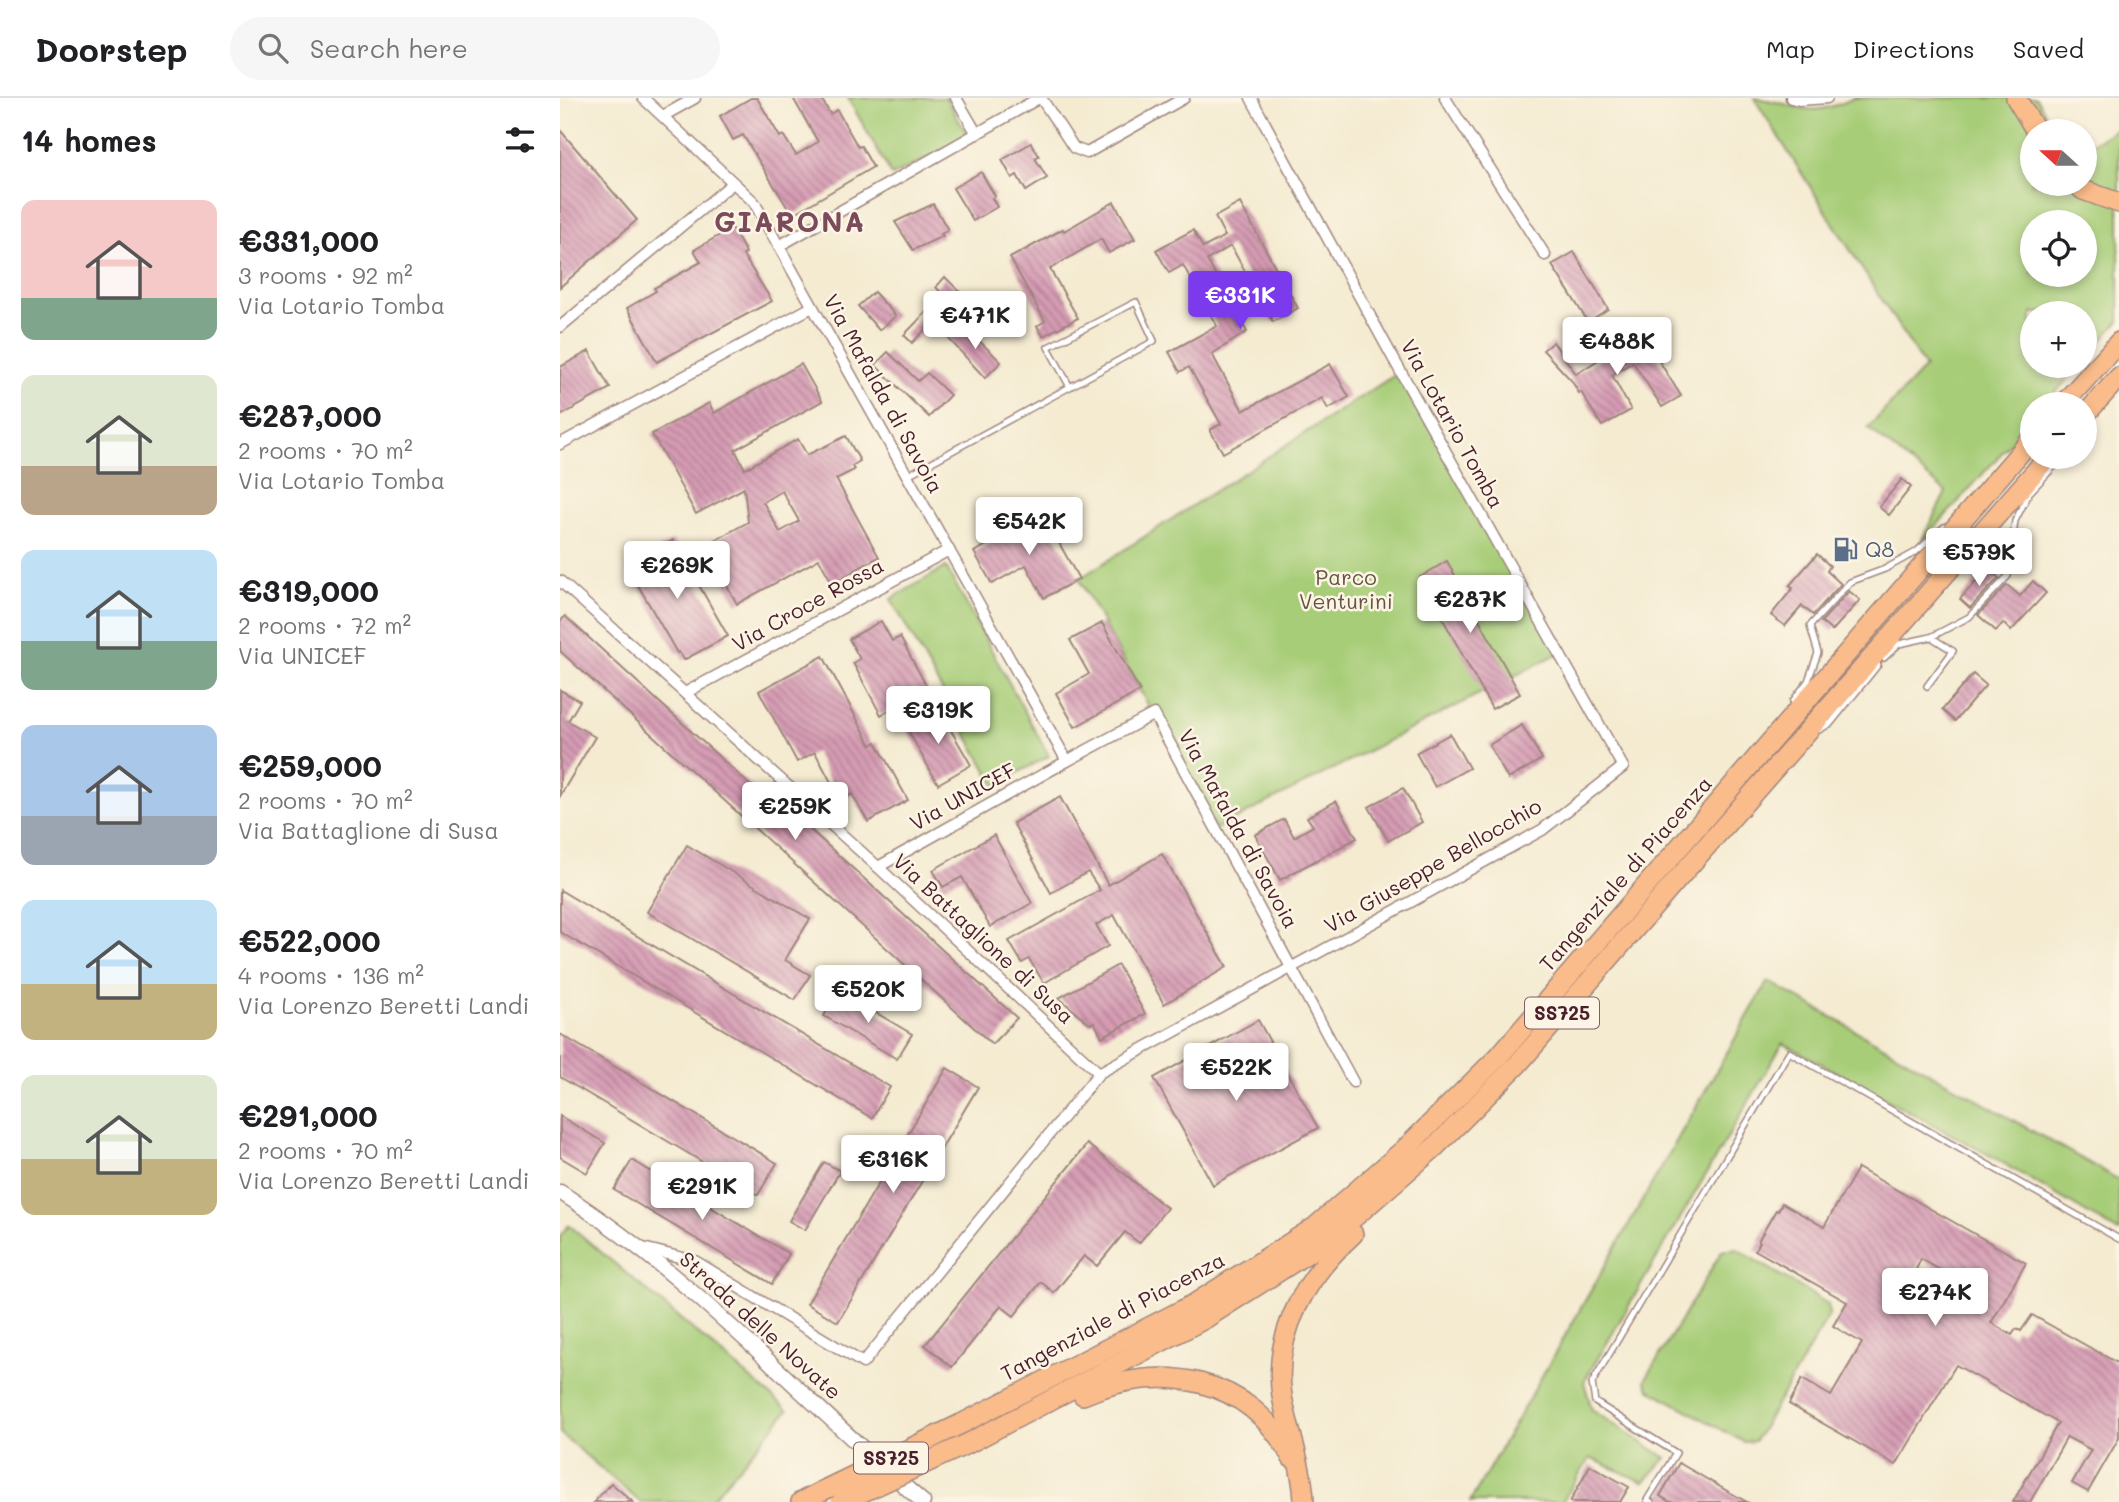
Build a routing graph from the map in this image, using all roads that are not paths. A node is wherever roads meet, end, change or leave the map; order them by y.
1 (643, 98) edge
2 (695, 98) edge
3 (956, 98) edge
4 (1040, 98) edge
5 (1184, 98) edge
6 (1251, 98) edge
7 (1445, 98) edge
8 (1791, 98) edge
9 (1827, 98) edge
10 (2016, 98) edge
11 (663, 116) junction
12 (2029, 119) edge
13 (977, 134) junction
14 (733, 183) junction
15 (2097, 196) edge
16 (2119, 203) edge
17 (779, 246) junction
18 (1545, 255) dead end
19 (812, 307) junction
20 (560, 327) edge
21 (2119, 342) edge
22 (2119, 377) edge
23 (1070, 387) junction
24 (2074, 392) edge
25 (2097, 401) edge
26 (560, 444) edge
27 (2020, 452) edge
28 (2007, 467) junction
29 (2037, 469) edge
30 (2051, 469) edge
31 (907, 475) junction
32 (1981, 485) dead end
33 (1951, 521) dead end
34 (949, 550) junction
35 (560, 581) edge
36 (1931, 637) junction
37 (1927, 686) dead end
38 (685, 694) junction
39 (1787, 710) dead end
40 (1780, 720) dead end
41 (1798, 741) junction
42 (1067, 761) junction
43 (1623, 767) joint
44 (1708, 813) junction
45 (878, 867) junction
46 (1292, 968) junction
47 (1099, 1073) junction
48 (1353, 1082) dead end
49 (1436, 1147) junction
50 (560, 1192) edge
51 (2119, 1239) edge
52 (637, 1246) junction
53 (969, 1443) junction
54 (1301, 1475) junction
55 (801, 1502) edge
56 (842, 1502) edge
57 (923, 1502) edge
58 (1304, 1502) edge
59 (1651, 1502) edge

1 - 11 street, Via Mafalda di Savoia
2 - 11 street
3 - 13 street
4 - 5 street
4 - 13 street
6 - 43 street, Via Lotario Tomba
7 - 18 street
8 - 9 street
10 - 12 highway
11 - 14 street, Via Mafalda di Savoia
13 - 17 street
14 - 17 street, Via Mafalda di Savoia
14 - 20 street
15 - 16 highway
17 - 19 street, Via Mafalda di Savoia
19 - 26 street
19 - 31 street, Via Mafalda di Savoia
21 - 24 highway
22 - 25 highway
23 - 23 lane
23 - 31 lane
27 - 28 highway, Tangenziale di Piacenza / SS725
28 - 32 lane
28 - 44 highway, Tangenziale di Piacenza / SS725
29 - 41 highway, Tangenziale di Piacenza / SS725
30 - 36 lane
31 - 34 street, Via Mafalda di Savoia
33 - 39 lane
34 - 38 street, Via Croce Rossa
34 - 42 street, Via Mafalda di Savoia
35 - 38 street, Via Battaglione di Susa
36 - 37 lane
36 - 41 lane
38 - 45 street, Via Battaglione di Susa
40 - 44 lane
41 - 49 highway, Tangenziale di Piacenza / SS725
42 - 45 street, Via UNICEF
42 - 46 street, Via Mafalda di Savoia
43 - 46 street, Via Giuseppe Bellocchio
44 - 55 highway, Tangenziale di Piacenza / SS725, bridge
45 - 47 street, Via Battaglione di Susa
46 - 47 street, Via Giuseppe Bellocchio
46 - 48 street, Via Mafalda di Savoia
47 - 52 street
49 - 53 highway, Tangenziale di Piacenza / SS725
49 - 54 highway
50 - 52 street, Strada delle Novate
51 - 59 lane
52 - 57 street, Strada delle Novate
53 - 54 highway
53 - 56 highway, Tangenziale di Piacenza / SS725, bridge
54 - 58 highway

